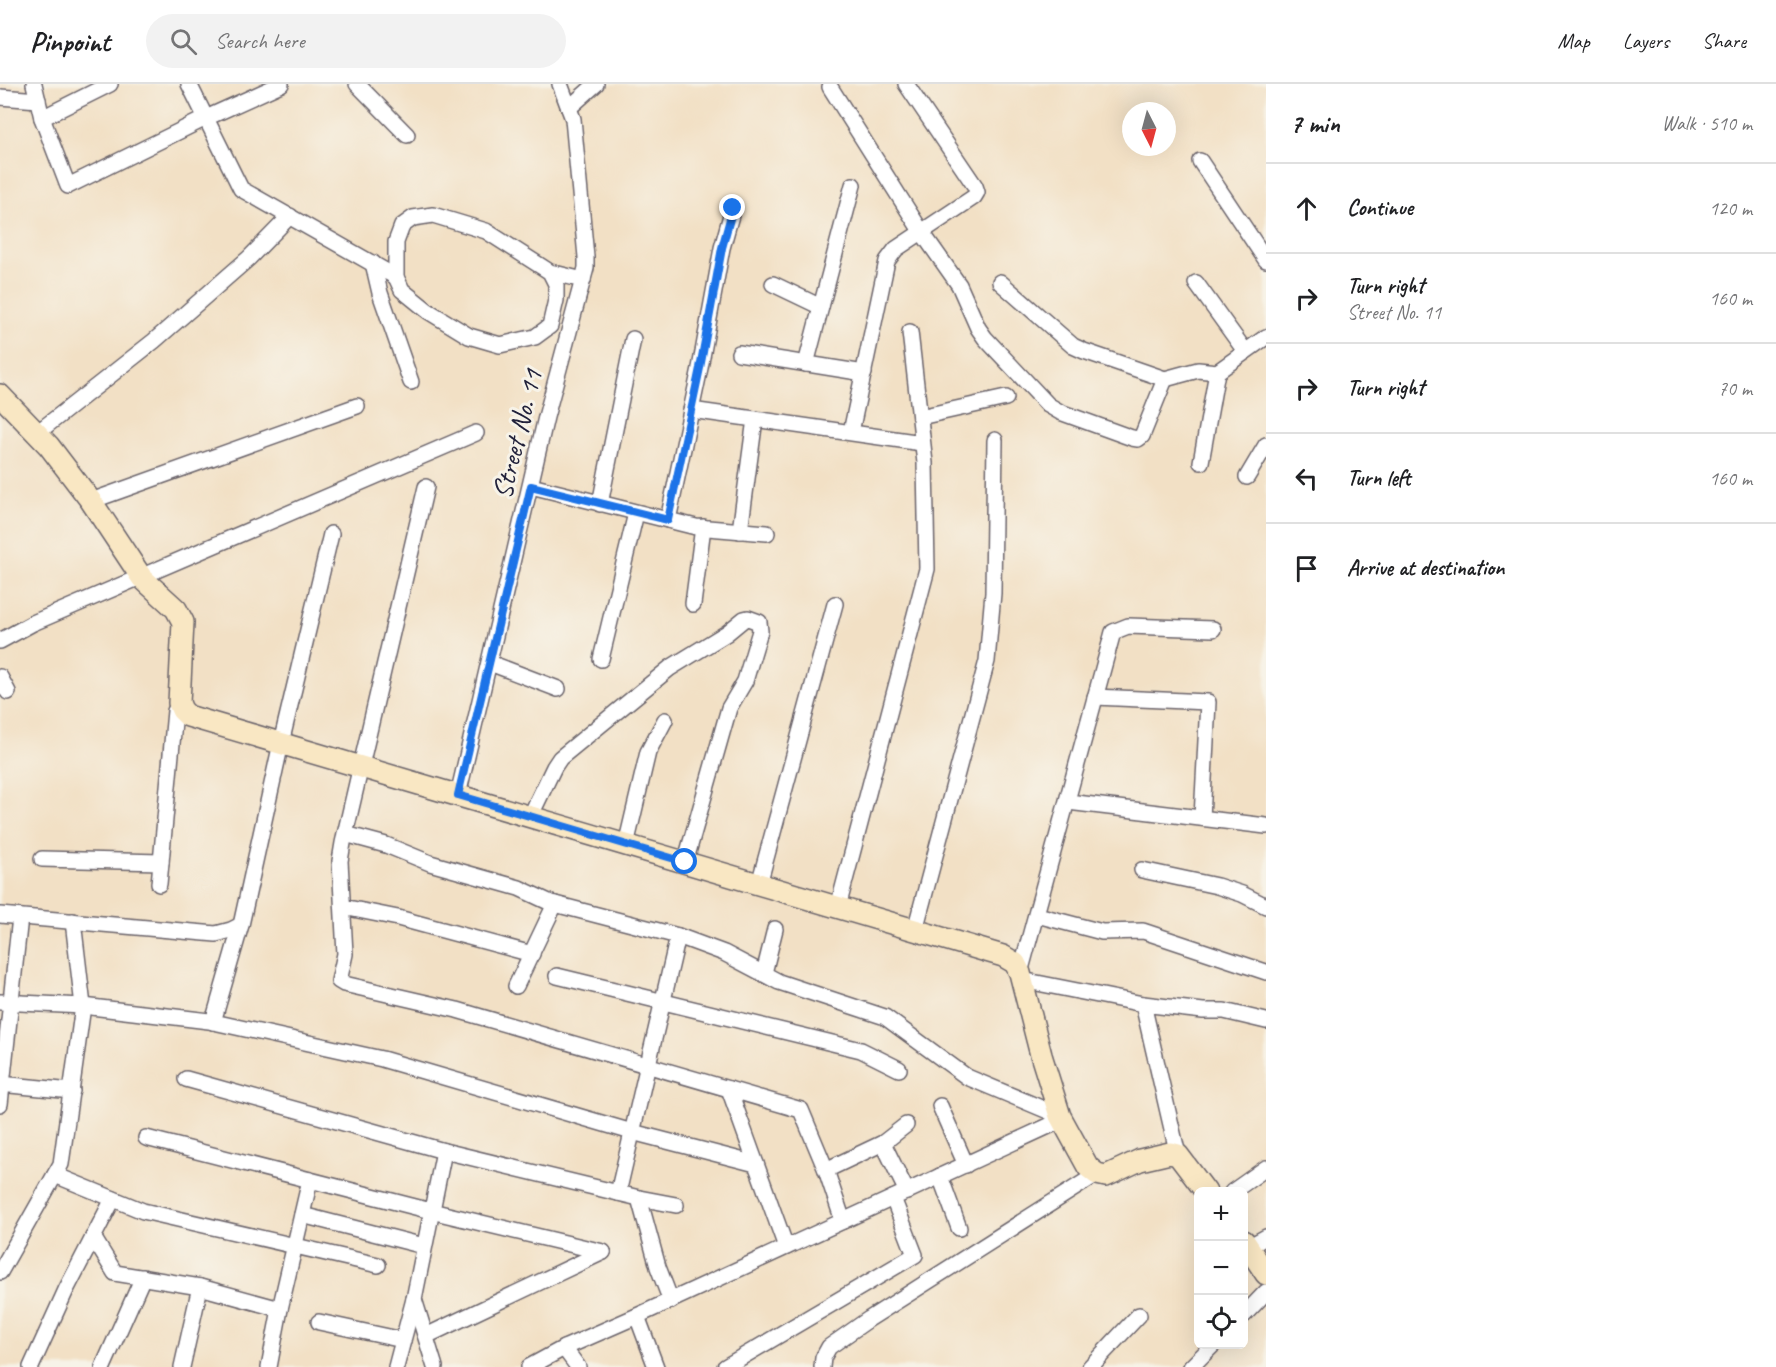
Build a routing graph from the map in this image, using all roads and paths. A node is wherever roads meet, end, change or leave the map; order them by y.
1 (34, 84) edge
2 (110, 84) edge
3 (189, 84) edge
4 (281, 84) edge
5 (357, 84) edge
6 (560, 84) edge
7 (596, 84) edge
8 (906, 84) edge
9 (830, 87) dead end
10 (0, 97) edge
11 (38, 100) junction
12 (569, 108) junction
13 (42, 118) junction
14 (206, 118) junction
15 (407, 135) dead end
16 (1200, 160) dead end
17 (854, 186) dead end
18 (733, 208) dead end
19 (290, 216) junction
20 (921, 231) junction
21 (1266, 260) edge
22 (373, 262) junction
23 (550, 272) junction
24 (396, 277) junction
25 (583, 280) junction
26 (1000, 282) dead end
27 (1196, 283) dead end
28 (773, 285) dead end
29 (821, 307) junction
30 (910, 332) dead end
31 (1266, 336) edge
32 (633, 339) dead end
33 (1245, 351) junction
34 (739, 353) dead end
35 (806, 364) junction
36 (1217, 372) junction
37 (864, 373) junction
38 (1165, 379) junction
39 (411, 382) dead end
40 (0, 395) edge
41 (1006, 398) dead end
42 (357, 406) dead end
43 (691, 410) junction
44 (920, 417) junction
45 (754, 419) junction
46 (851, 432) junction
47 (37, 433) junction
48 (476, 433) dead end
49 (994, 440) dead end
50 (922, 443) junction
51 (1266, 445) edge
52 (1201, 462) dead end
53 (1247, 477) dead end
54 (531, 486) junction
55 (426, 487) dead end
56 (91, 501) junction
57 (600, 504) junction
58 (636, 513) junction
59 (668, 520) junction
60 (703, 528) junction
61 (740, 531) junction
62 (767, 533) dead end
63 (331, 534) dead end
64 (142, 578) junction
65 (693, 604) dead end
66 (835, 604) dead end
67 (1213, 629) dead end
68 (0, 641) edge
69 (601, 659) dead end
70 (490, 663) junction
71 (0, 677) edge
72 (558, 689) dead end
73 (8, 692) dead end
74 (1095, 697) junction
75 (180, 703) junction
76 (665, 720) dead end
77 (281, 743) junction
78 (361, 766) junction
79 (458, 795) junction
80 (1068, 802) junction
81 (530, 817) junction
82 (1202, 818) junction
83 (1266, 826) edge
84 (345, 834) junction
85 (626, 845) junction
86 (42, 859) dead end
87 (161, 862) junction
88 (685, 862) junction
89 (1142, 870) dead end
90 (159, 884) dead end
91 (759, 884) junction
92 (555, 904) junction
93 (1266, 906) edge
94 (343, 907) junction
95 (838, 907) junction
96 (0, 915) edge
97 (1037, 915) junction
98 (20, 917) junction
99 (73, 921) junction
100 (241, 926) junction
101 (775, 929) dead end
102 (915, 930) junction
103 (678, 936) junction
104 (532, 954) junction
105 (1266, 972) edge
106 (764, 974) junction
107 (557, 976) dead end
108 (1021, 977) junction
109 (516, 986) dead end
110 (662, 1000) junction
111 (5, 1002) edge
112 (1143, 1004) junction
113 (83, 1006) junction
114 (1266, 1020) edge
115 (213, 1022) junction
116 (647, 1065) junction
117 (899, 1069) dead end
118 (186, 1079) dead end
119 (1, 1084) edge
120 (729, 1089) junction
121 (72, 1091) junction
122 (0, 1104) edge
123 (940, 1106) dead end
124 (1060, 1116) junction
125 (906, 1125) dead end
126 (632, 1131) junction
127 (146, 1138) dead end
128 (883, 1143) junction
129 (444, 1151) junction
130 (1178, 1155) junction
131 (756, 1164) junction
132 (966, 1165) junction
133 (1266, 1168) edge
134 (826, 1170) junction
135 (1097, 1174) junction
136 (55, 1175) junction
137 (940, 1176) junction
138 (310, 1180) junction
139 (1203, 1187) edge
140 (1238, 1187) edge
141 (618, 1193) junction
142 (900, 1195) junction
143 (639, 1198) junction
144 (113, 1199) junction
145 (676, 1205) dead end
146 (431, 1211) junction
147 (302, 1215) junction
148 (843, 1221) junction
149 (959, 1228) dead end
150 (93, 1237) junction
151 (1252, 1242) edge
152 (424, 1246) junction
153 (294, 1247) junction
154 (786, 1247) junction
155 (378, 1265) dead end
156 (0, 1272) edge
157 (1266, 1274) edge
158 (143, 1277) junction
159 (200, 1287) junction
160 (1266, 1292) edge
161 (414, 1299) junction
162 (671, 1301) junction
163 (280, 1309) junction
164 (1248, 1311) edge
165 (1139, 1315) dead end
166 (637, 1316) junction
167 (319, 1322) dead end
168 (426, 1336) junction
169 (403, 1340) junction
170 (564, 1348) junction
171 (1209, 1349) edge
172 (31, 1367) edge
173 (103, 1367) edge
174 (182, 1367) edge
175 (269, 1367) edge
176 (396, 1367) edge
177 (435, 1367) edge
178 (529, 1367) edge
179 (579, 1367) edge
180 (656, 1367) edge
181 (725, 1367) edge
182 (822, 1367) edge
183 (1090, 1367) edge
184 (1191, 1367) edge

1 - 11 street
2 - 13 street
3 - 14 street
4 - 14 street
5 - 15 street
6 - 12 street, Street No. 11
7 - 12 street
8 - 20 street
9 - 20 street
10 - 11 street
11 - 13 street
12 - 25 street, Street No. 11
13 - 14 street
14 - 19 street
16 - 21 street
17 - 29 street
18 - 43 street
19 - 22 street
19 - 47 street
20 - 37 street
20 - 38 street
22 - 24 street
22 - 39 street
23 - 24 street
23 - 24 street
23 - 25 street
25 - 54 street, Street No. 11
26 - 38 street
27 - 33 street
28 - 29 street
29 - 35 street
30 - 44 street
31 - 33 street
32 - 57 street
33 - 36 street
34 - 35 street
35 - 37 street
36 - 38 street
36 - 52 street
37 - 46 street
40 - 47 street
41 - 44 street
42 - 56 street
43 - 45 street
43 - 59 street
44 - 50 street
45 - 46 street
45 - 61 street
46 - 50 street
47 - 56 street
48 - 64 street
49 - 102 street
50 - 95 street
51 - 53 street
54 - 57 street
54 - 70 street, Street No. 11
55 - 78 street
56 - 64 street
57 - 58 street
58 - 59 street
58 - 69 street
59 - 60 street
60 - 61 street
60 - 65 street
61 - 62 street
63 - 77 street
64 - 68 street
64 - 75 street
66 - 91 street
67 - 74 street
70 - 72 street
70 - 79 street, Street No. 11
71 - 73 street
74 - 80 street
74 - 82 street
75 - 77 street
75 - 87 street
76 - 85 street
77 - 78 street
77 - 100 street
78 - 79 street
78 - 84 street
79 - 81 street
80 - 82 street
80 - 97 street
81 - 85 street
81 - 88 street
82 - 83 street
84 - 92 street
84 - 94 street
85 - 88 street
86 - 87 street
87 - 90 street
88 - 91 street
89 - 93 street
91 - 95 street
92 - 103 street
92 - 104 street
94 - 104 street
94 - 116 street
95 - 102 street
96 - 98 street
97 - 105 street
97 - 108 street
98 - 99 street
98 - 111 street
99 - 100 street
99 - 113 street
100 - 115 street
101 - 106 street
102 - 108 street
103 - 106 street
103 - 110 street
104 - 109 street
106 - 124 street
107 - 110 street
108 - 112 street
108 - 124 street
110 - 116 street
110 - 117 street
111 - 113 street
111 - 119 street
112 - 114 street
112 - 130 street
113 - 115 street
113 - 121 street
115 - 126 street
116 - 120 street
116 - 126 street
118 - 129 street
119 - 121 street
119 - 122 street
120 - 131 street
120 - 134 street
121 - 136 street
123 - 132 street
124 - 132 street
124 - 135 street
125 - 128 street
126 - 131 street
126 - 141 street
127 - 138 street
128 - 134 street
128 - 142 street
129 - 141 street
129 - 146 street
130 - 135 street
130 - 139 street
131 - 154 street
132 - 137 street
133 - 140 street
134 - 148 street
135 - 182 street
136 - 144 street
136 - 156 street
137 - 142 street
137 - 149 street
138 - 146 street
138 - 147 street
141 - 143 street
142 - 148 street
142 - 181 street
143 - 145 street
143 - 162 street
144 - 150 street
144 - 153 street
146 - 152 street
146 - 168 street
147 - 152 street
147 - 153 street
148 - 154 street
150 - 158 street
150 - 172 street
151 - 157 street
152 - 161 street
153 - 155 street
153 - 163 street
154 - 162 street
158 - 159 street
158 - 173 street
159 - 163 street
159 - 174 street
160 - 164 street
161 - 168 street
161 - 169 street
162 - 166 street
163 - 175 street
165 - 183 street
166 - 170 street
166 - 180 street
167 - 169 street
168 - 177 street
169 - 176 street
170 - 178 street
170 - 179 street
171 - 184 street

